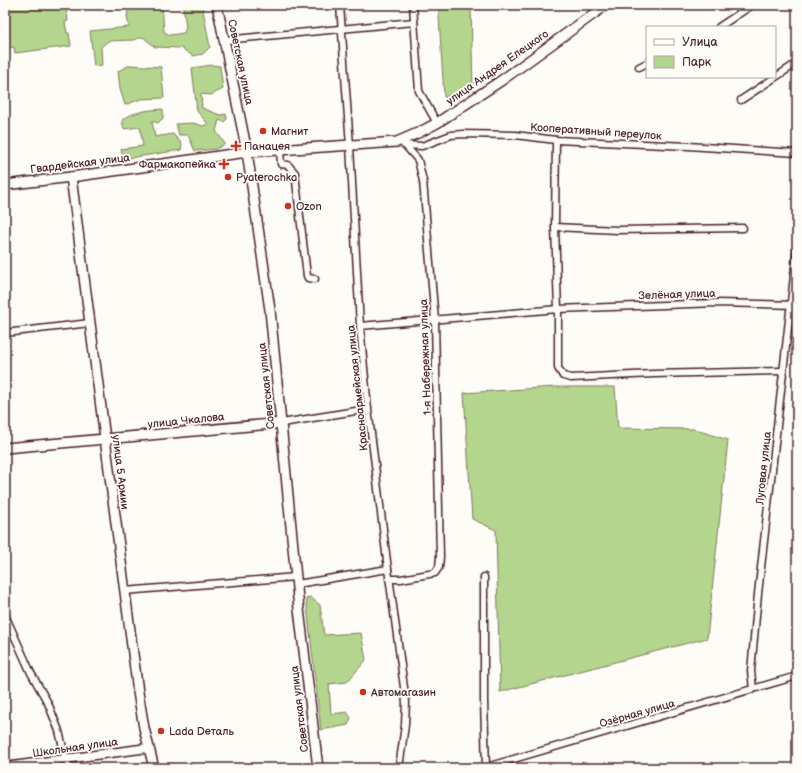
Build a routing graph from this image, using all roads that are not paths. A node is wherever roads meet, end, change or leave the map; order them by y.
1 (217, 5) edge
2 (340, 5) edge
3 (413, 5) edge
4 (606, 5) edge
5 (752, 5) edge
6 (414, 22) junction
7 (720, 26) edge
8 (342, 28) junction
9 (224, 40) junction
10 (797, 63) edge
11 (646, 64) edge
12 (639, 67) dead end
13 (776, 77) edge
14 (774, 78) edge
15 (741, 100) dead end
16 (437, 123) junction
17 (556, 140) junction
18 (401, 143) junction
19 (350, 146) junction
20 (280, 150) junction
21 (247, 152) junction
22 (797, 153) edge
23 (71, 177) junction
24 (5, 185) edge
25 (555, 227) junction
26 (743, 228) dead end
27 (797, 249) edge
28 (315, 279) dead end
29 (794, 304) edge
30 (558, 309) junction
31 (435, 321) junction
32 (90, 323) junction
33 (360, 326) junction
34 (5, 333) edge
35 (783, 371) junction
36 (368, 409) junction
37 (282, 423) junction
38 (105, 440) junction
39 (5, 448) edge
40 (388, 569) junction
41 (484, 577) dead end
42 (389, 579) junction
43 (296, 580) junction
44 (124, 591) junction
45 (5, 615) edge
46 (797, 676) edge
47 (753, 689) junction
48 (148, 748) junction
49 (66, 759) junction
50 (5, 767) edge
51 (68, 768) edge
52 (154, 768) edge
53 (318, 768) edge
54 (399, 768) edge
55 (483, 768) edge
56 (486, 768) edge

1 - 9 main road, Советская улица
2 - 8 street, Красноармейская улица
3 - 6 street
4 - 16 main road, улица Андрея Елецкого
5 - 7 street
6 - 8 street
6 - 16 street
8 - 9 street
8 - 19 street, Красноармейская улица
9 - 21 main road, Советская улица
10 - 13 street
11 - 12 street
14 - 15 street
16 - 18 main road, улица Андрея Елецкого
17 - 18 street, Кооперативный переулок
17 - 22 street, Кооперативный переулок
17 - 25 street
18 - 19 main road, Гвардейская улица
18 - 31 street, 1-я Набережная улица
19 - 20 main road, Гвардейская улица
19 - 33 street, Красноармейская улица
20 - 21 main road, Гвардейская улица
20 - 28 street
21 - 23 main road, Гвардейская улица
21 - 37 main road, Советская улица
23 - 24 main road, Гвардейская улица
23 - 32 main road, улица 5 Армии
25 - 26 street
25 - 30 street
27 - 29 street, Луговая улица
29 - 30 street, Зелёная улица
29 - 35 street, Луговая улица
30 - 31 street, Зелёная улица
30 - 35 street
31 - 33 street, Зелёная улица
31 - 42 street, 1-я Набережная улица
32 - 34 street
32 - 38 main road, улица 5 Армии
33 - 36 street, Красноармейская улица
35 - 47 street, Луговая улица
36 - 37 street, улица Чкалова
36 - 40 street, Красноармейская улица
37 - 38 main road, улица Чкалова
37 - 43 main road, Советская улица
38 - 39 main road, улица Чкалова
38 - 44 main road, улица 5 Армии
40 - 42 street, Красноармейская улица
40 - 43 street
41 - 56 street
42 - 54 street, Красноармейская улица
43 - 44 street
43 - 53 main road, Советская улица
44 - 48 main road, улица 5 Армии
45 - 49 street
46 - 47 street, Озёрная улица
47 - 56 street, Озёрная улица
48 - 49 street, Школьная улица
48 - 52 main road, улица 5 Армии
49 - 50 street, Школьная улица
49 - 51 street
55 - 56 street, Озёрная улица

